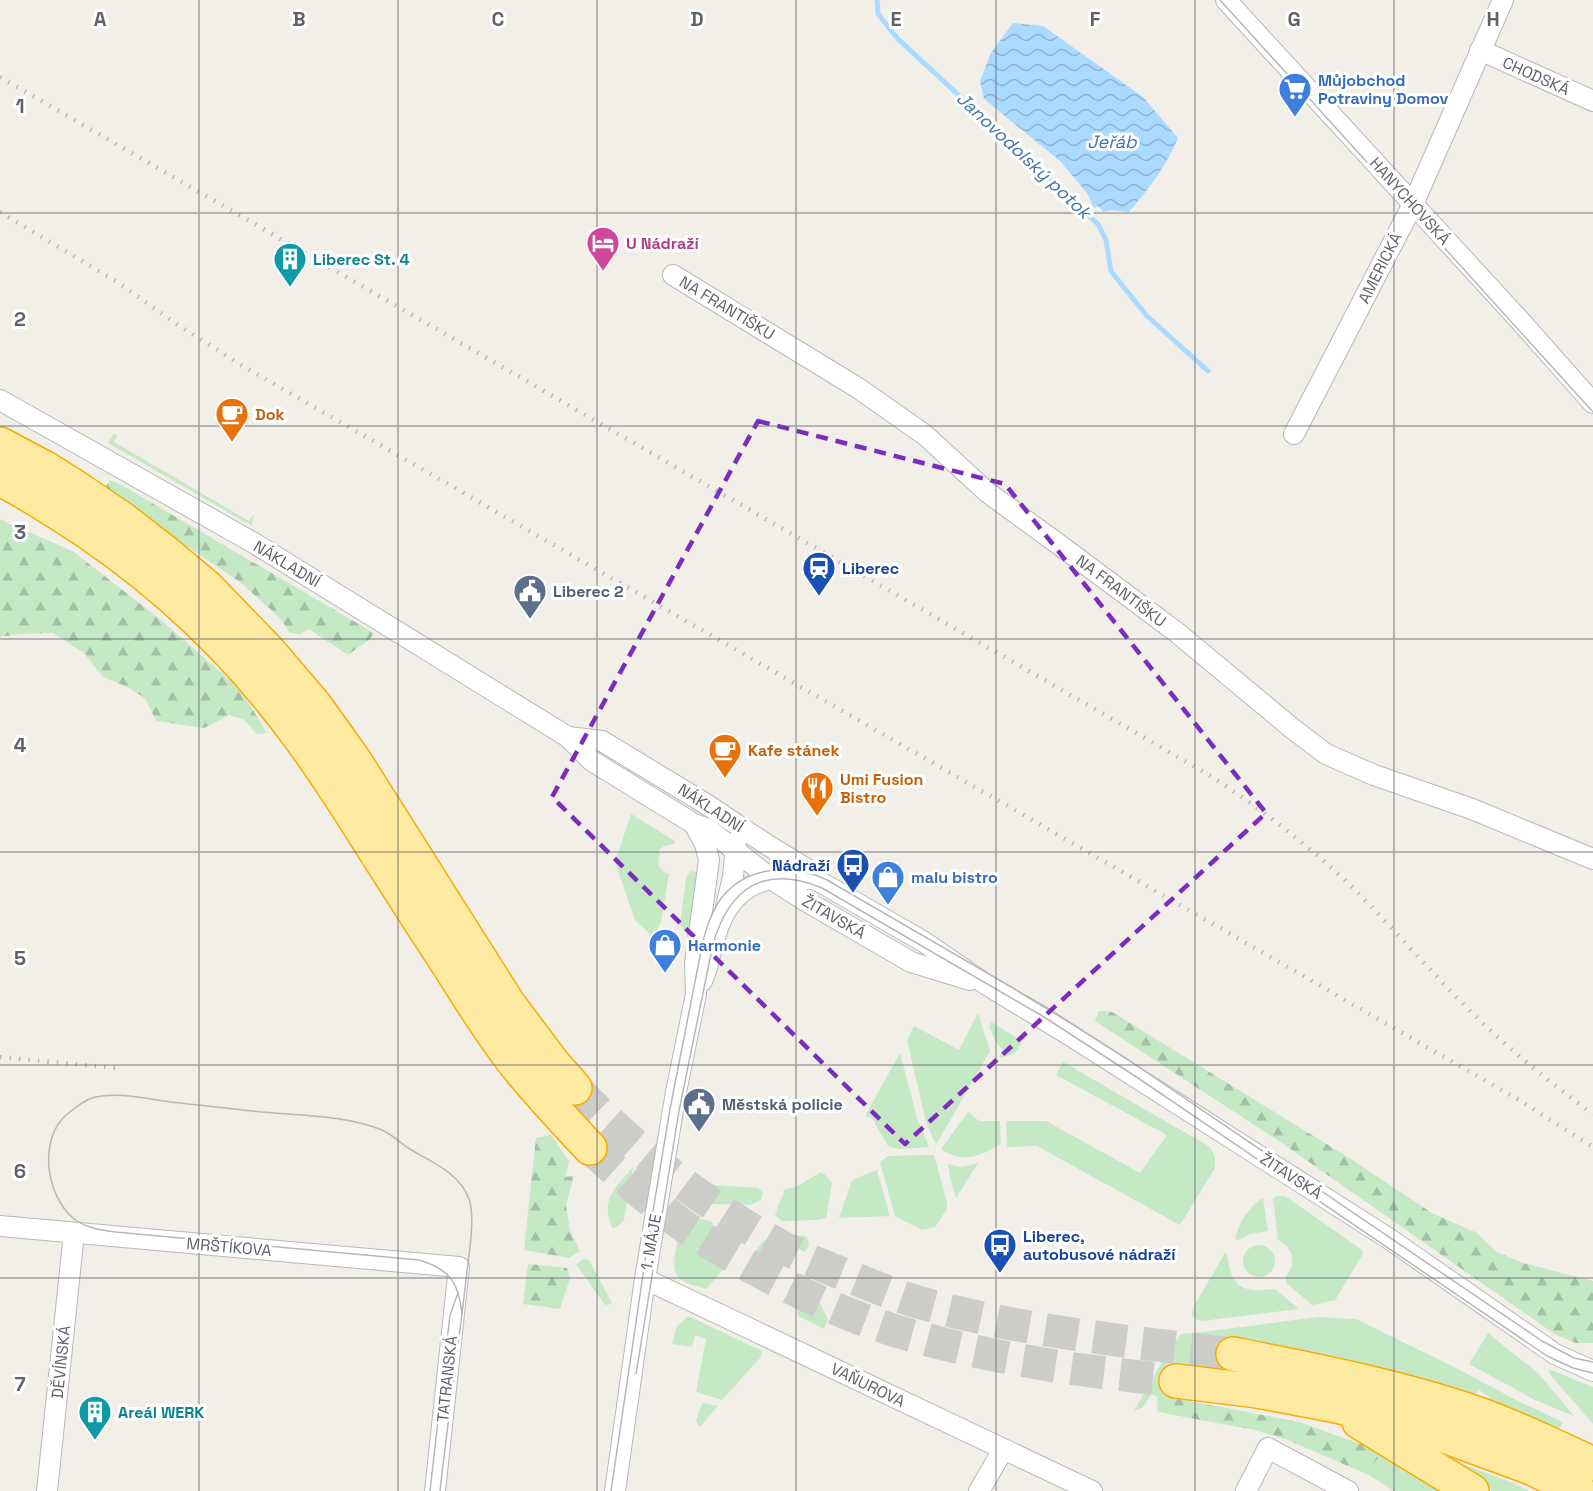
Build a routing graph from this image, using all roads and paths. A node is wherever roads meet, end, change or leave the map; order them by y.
1 (1226, 0) edge
2 (1503, 0) edge
3 (1480, 50) junction
4 (1593, 100) edge
5 (1413, 204) junction
6 (673, 275) dead end
7 (0, 400) edge
8 (1593, 403) edge
9 (1294, 434) dead end
10 (0, 444) edge
11 (0, 479) edge
12 (0, 502) edge
13 (175, 600) junction
14 (568, 736) junction
15 (721, 814) junction
16 (694, 824) junction
17 (769, 846) junction
18 (735, 847) junction
19 (1593, 859) edge
20 (708, 873) junction
21 (815, 879) junction
22 (781, 885) junction
23 (725, 911) junction
24 (987, 986) junction
25 (696, 994) junction
26 (575, 1088) tunnel mouth
27 (590, 1148) tunnel mouth
28 (0, 1226) edge
29 (74, 1233) junction
30 (459, 1267) joint
31 (645, 1279) junction
32 (1233, 1354) tunnel mouth
33 (1593, 1371) edge
34 (1176, 1381) tunnel mouth
35 (1332, 1405) junction
36 (1003, 1450) junction
37 (1593, 1464) edge
38 (47, 1491) edge
39 (435, 1491) edge
40 (615, 1491) edge
41 (979, 1491) edge
42 (1092, 1491) edge
43 (1246, 1491) edge
44 (1348, 1491) edge
45 (1472, 1491) edge
46 (1579, 1491) edge

1 - 5 street, HANYCHOVSKÁ
2 - 3 street, AMERICKÁ
3 - 4 street, CHODSKÁ
3 - 5 street, AMERICKÁ
5 - 8 street, HANYCHOVSKÁ
5 - 9 street, AMERICKÁ
6 - 19 street, NA FRANTIŠKU
7 - 14 street, NÁKLADNÍ
10 - 26 highway
11 - 13 highway
12 - 13 highway
13 - 27 highway
14 - 15 street, NÁKLADNÍ
14 - 16 street, NÁKLADNÍ
15 - 17 street, NÁKLADNÍ
15 - 18 street, 1. MÁJE
16 - 18 street, ŽITAVSKÁ
16 - 20 street, 1. MÁJE
17 - 18 street
17 - 21 street, NÁKLADNÍ
18 - 20 street
18 - 22 street, ŽITAVSKÁ
18 - 23 street, 1. MÁJE
20 - 25 street, 1. MÁJE
21 - 22 street, 1. MÁJE
21 - 24 street, ŽITAVSKÁ
22 - 23 street, 1. MÁJE
22 - 24 street, ŽITAVSKÁ
23 - 25 street, 1. MÁJE
24 - 33 street, ŽITAVSKÁ
25 - 31 street, 1. MÁJE
28 - 29 street, MRŠTÍKOVA
29 - 30 street, MRŠTÍKOVA
29 - 38 street, DĚVÍNSKÁ
30 - 39 street, TATRANSKÁ
31 - 36 street, VAŇUROVA
31 - 40 street, 1. MÁJE
32 - 37 highway
34 - 35 highway
35 - 45 highway
35 - 46 highway
36 - 41 street
36 - 42 street, VAŇUROVA
43 - 44 street

